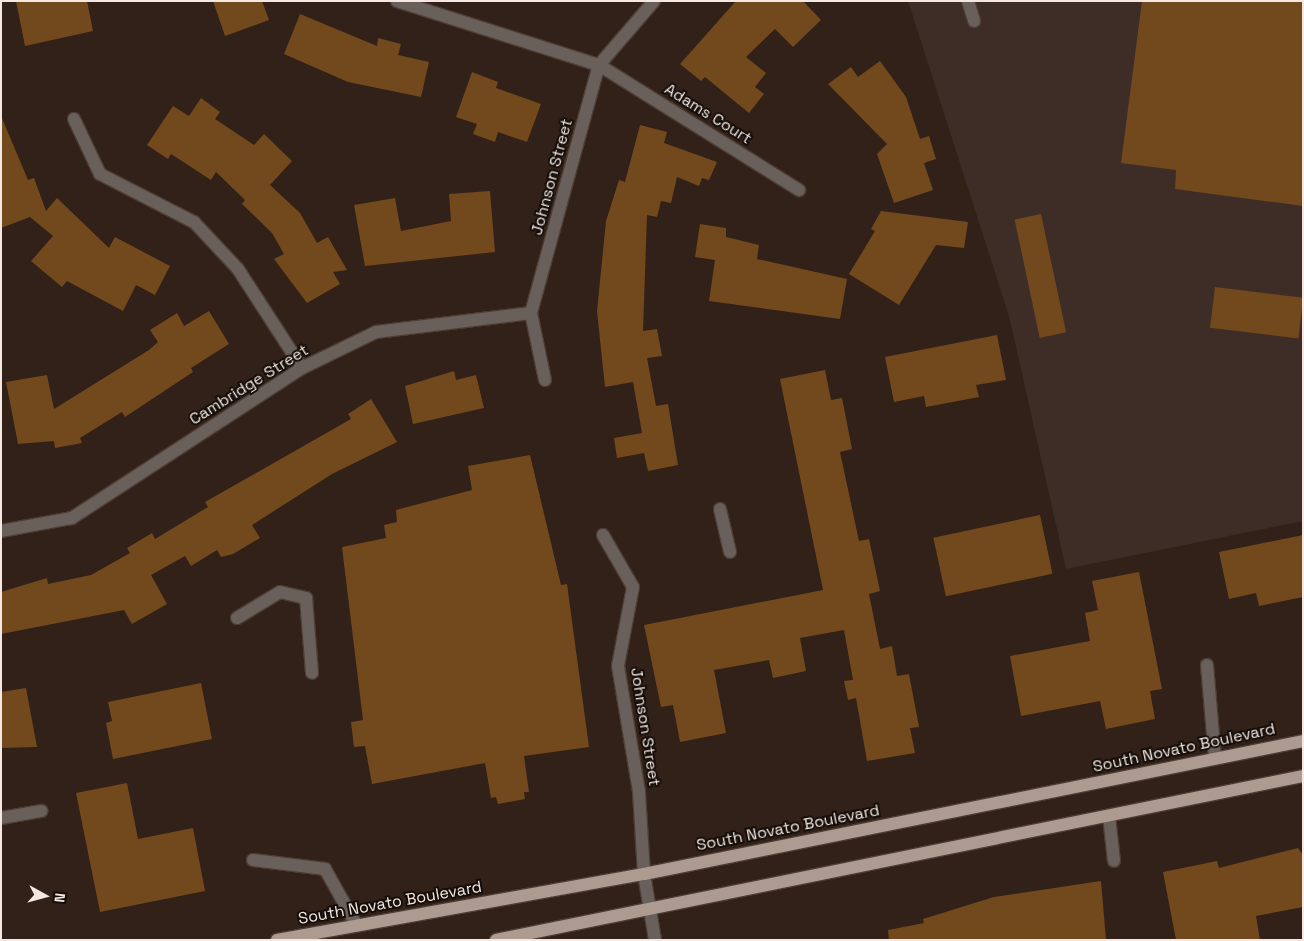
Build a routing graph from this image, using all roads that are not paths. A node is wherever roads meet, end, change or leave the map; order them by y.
1 (396, 1) edge
2 (654, 1) edge
3 (968, 1) edge
4 (974, 21) dead end
5 (599, 65) junction
6 (74, 120) dead end
7 (799, 190) dead end
8 (531, 313) junction
9 (302, 368) junction
10 (545, 380) dead end
11 (720, 509) dead end
12 (1, 531) edge
13 (603, 535) dead end
14 (730, 552) dead end
15 (237, 618) dead end
16 (1207, 665) dead end
17 (312, 672) dead end
18 (1303, 740) edge
19 (1215, 758) junction
20 (1303, 776) edge
21 (41, 811) dead end
22 (1109, 816) junction
23 (1, 818) edge
24 (253, 860) dead end
25 (1114, 861) dead end
26 (644, 874) junction
27 (651, 911) junction
28 (357, 926) junction
29 (277, 940) edge
30 (496, 940) edge
31 (655, 940) edge

1 - 5 street, Adams Court
2 - 5 street, Johnson Street
3 - 4 street
5 - 7 street, Adams Court
5 - 8 street, Johnson Street
6 - 9 street
8 - 9 street, Cambridge Street
8 - 10 street, Johnson Street
9 - 12 street, Cambridge Street
11 - 14 street
13 - 26 street, Johnson Street
15 - 17 street
16 - 19 street
18 - 19 main road, South Novato Boulevard
19 - 26 main road, South Novato Boulevard
20 - 22 main road
21 - 23 street
22 - 25 street
22 - 27 main road
24 - 28 street
26 - 27 street, Johnson Street
26 - 28 main road, South Novato Boulevard
27 - 30 main road
27 - 31 street, Johnson Street
28 - 29 main road, South Novato Boulevard

